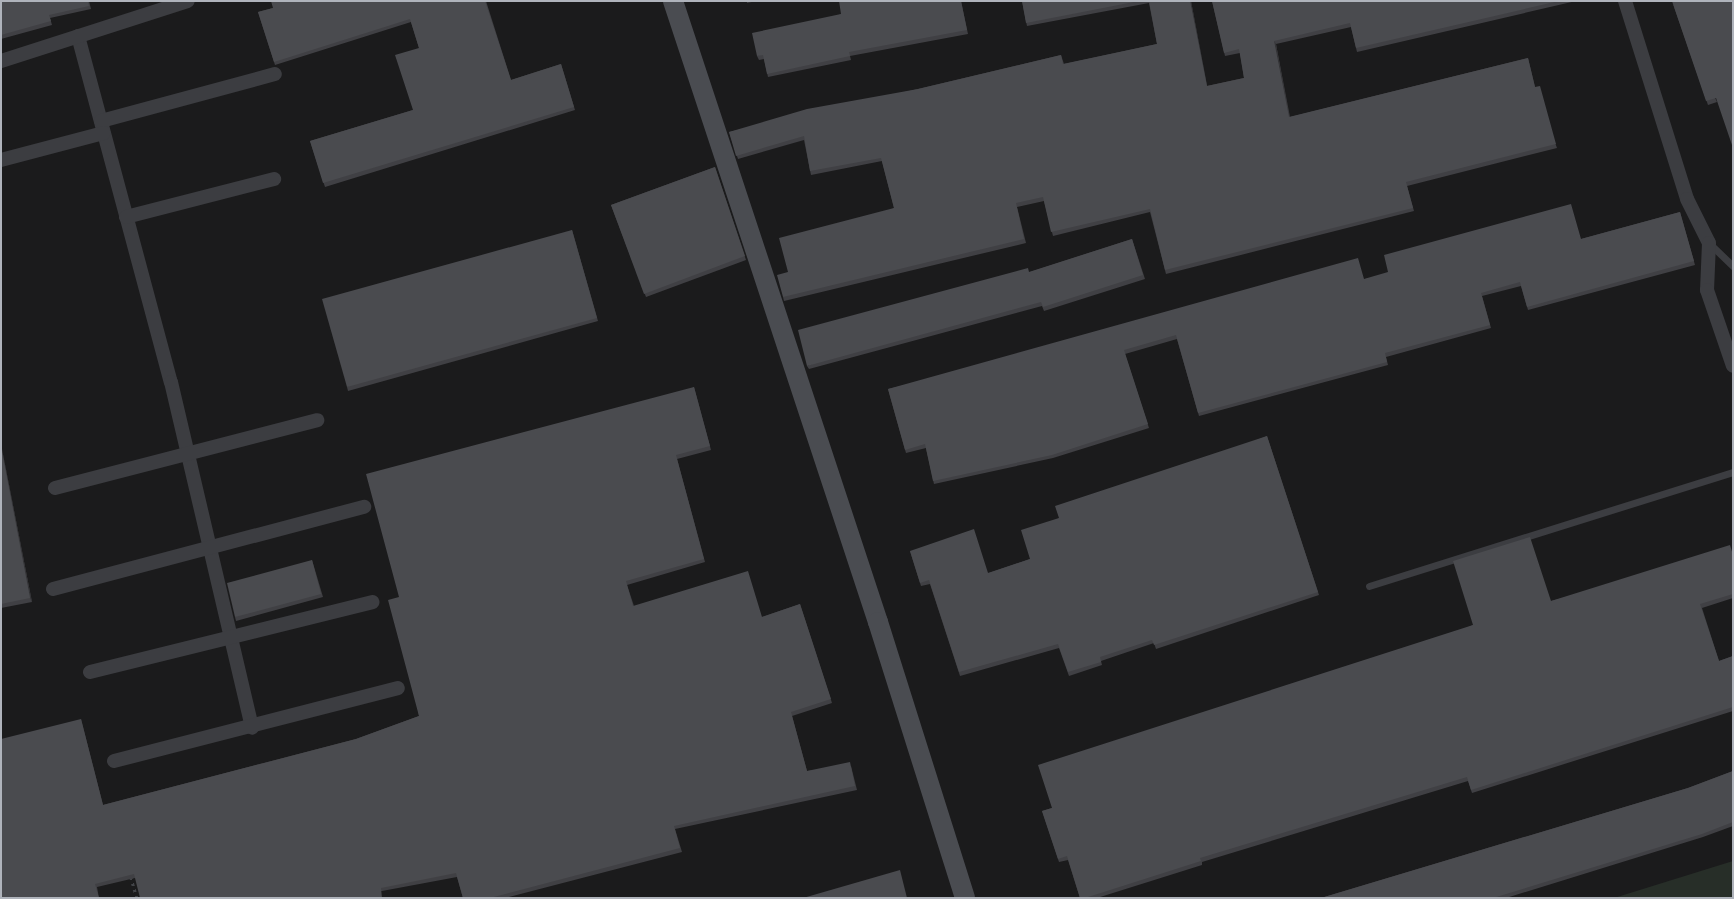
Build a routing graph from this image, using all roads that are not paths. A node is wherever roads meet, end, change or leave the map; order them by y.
1 (188, 1) edge
2 (673, 1) edge
3 (1625, 1) edge
4 (78, 36) junction
5 (1, 61) edge
6 (276, 74) dead end
7 (102, 127) junction
8 (1, 160) edge
9 (274, 179) dead end
10 (126, 217) junction
11 (1709, 243) junction
12 (1733, 266) edge
13 (1733, 366) edge
14 (317, 420) dead end
15 (188, 453) junction
16 (1733, 472) edge
17 (55, 488) dead end
18 (364, 507) dead end
19 (212, 547) junction
20 (1369, 586) dead end
21 (52, 589) dead end
22 (372, 602) dead end
23 (232, 637) junction
24 (90, 672) dead end
25 (398, 688) dead end
26 (252, 728) junction
27 (114, 761) dead end
28 (965, 898) edge

1 - 4 street
2 - 28 street
3 - 11 street
4 - 5 street
4 - 7 street
6 - 7 street
7 - 8 street
7 - 10 street
9 - 10 street
10 - 15 street
11 - 12 lane
11 - 13 street
14 - 15 street
15 - 17 street
15 - 19 street
16 - 20 lane
18 - 19 street
19 - 21 street
19 - 23 street
22 - 23 street
23 - 24 street
23 - 26 street
25 - 26 street
26 - 27 street

